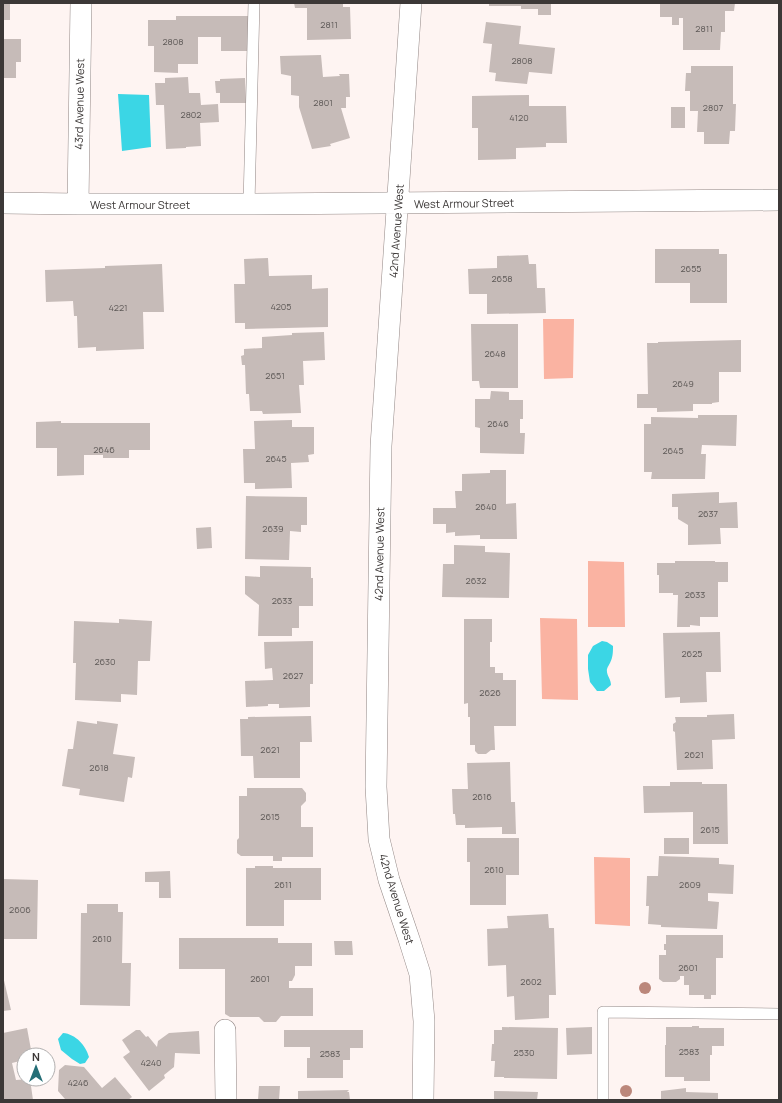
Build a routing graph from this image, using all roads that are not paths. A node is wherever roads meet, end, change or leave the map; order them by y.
1 (81, 3) edge
2 (254, 3) edge
3 (411, 3) edge
4 (779, 200) edge
5 (3, 203) edge
6 (397, 203) junction
7 (78, 204) junction
8 (249, 204) junction
9 (779, 1014) edge
10 (225, 1030) dead end
11 (220, 1097) edge
12 (423, 1100) edge
13 (603, 1100) edge

1 - 7 street, 43rd Avenue West
2 - 8 lane
3 - 6 street, 42nd Avenue West
4 - 6 street, West Armour Street
5 - 7 street, West Armour Street
6 - 8 street, West Armour Street
6 - 12 street, 42nd Avenue West
7 - 8 street, West Armour Street
9 - 13 lane
10 - 11 street

